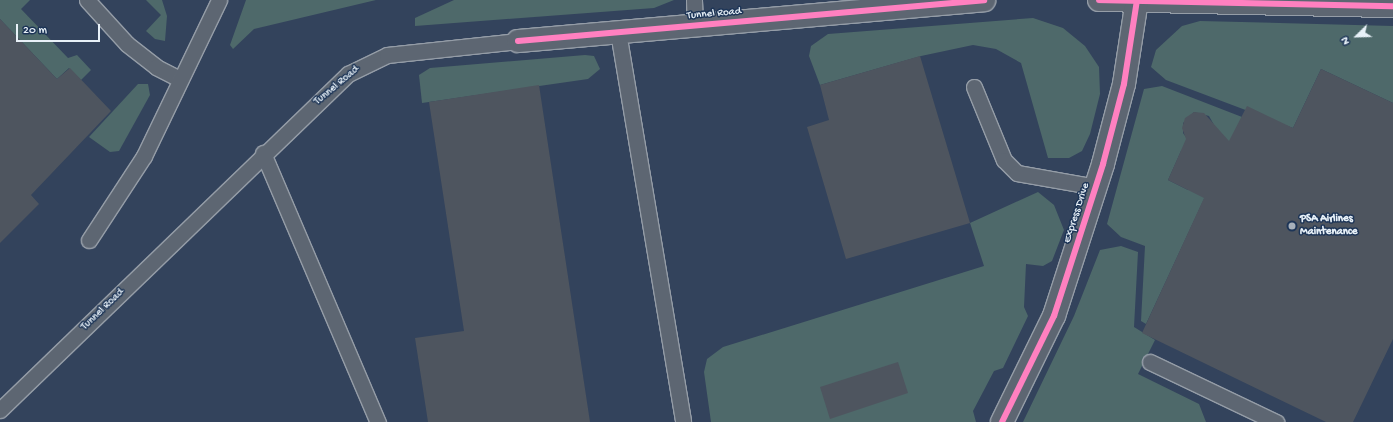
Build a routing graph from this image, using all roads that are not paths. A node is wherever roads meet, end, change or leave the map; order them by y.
1 (87, 0) edge
2 (219, 0) edge
3 (694, 0) edge
4 (984, 0) edge
5 (1099, 0) edge
6 (1137, 1) edge
7 (1393, 6) edge
8 (695, 25) junction
9 (618, 32) junction
10 (518, 41) joint
11 (180, 79) junction
12 (974, 87) dead end
13 (263, 153) junction
14 (1096, 187) junction
15 (89, 240) dead end
16 (1150, 362) dead end
17 (0, 410) edge
18 (1247, 416) edge
19 (378, 422) edge
20 (683, 422) edge
21 (1002, 422) edge
22 (1276, 422) edge

1 - 11 lane
2 - 11 lane
3 - 8 lane
4 - 8 street, Tunnel Road
5 - 6 street
6 - 7 street
6 - 14 street, Express Drive
8 - 9 street, Tunnel Road
9 - 10 street, Tunnel Road
9 - 20 lane
10 - 13 lane, Tunnel Road
11 - 15 lane
12 - 14 lane
13 - 17 lane, Tunnel Road
13 - 19 lane
14 - 21 street, Express Drive
16 - 18 lane
18 - 22 lane

